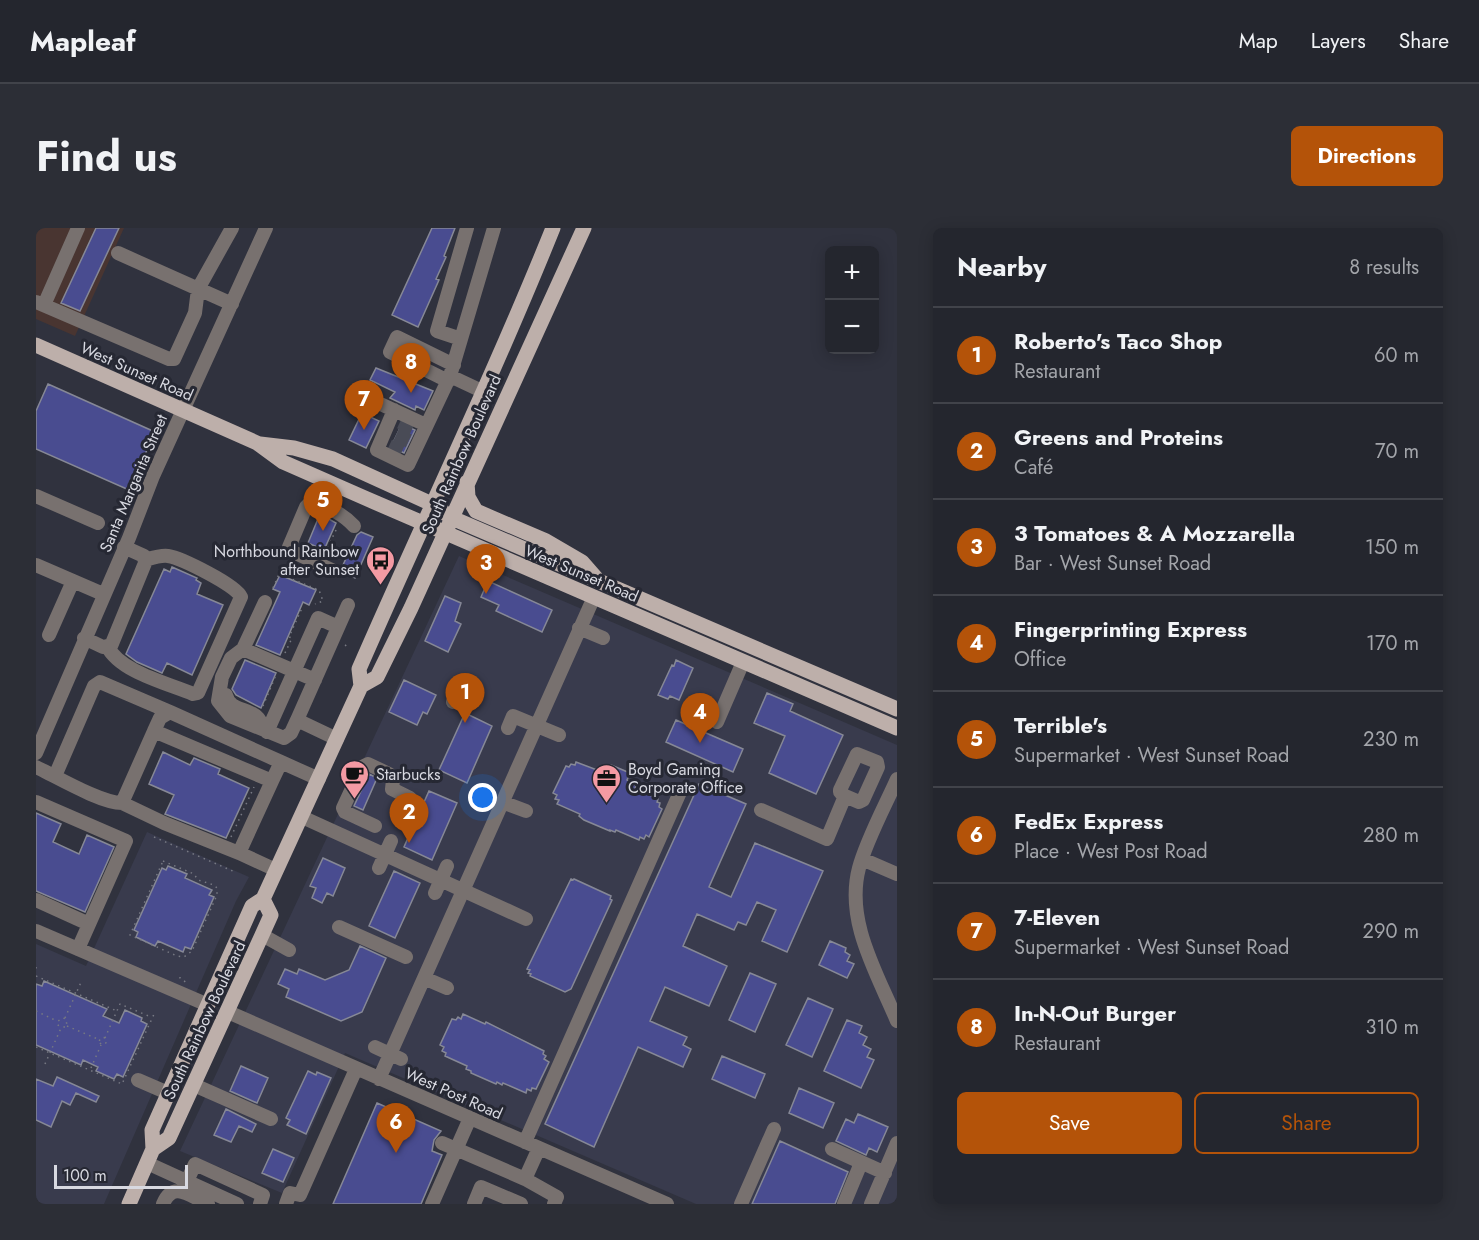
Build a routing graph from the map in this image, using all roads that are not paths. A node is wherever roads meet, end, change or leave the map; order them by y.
1 (78, 228) edge
2 (232, 228) edge
3 (266, 228) edge
4 (467, 228) edge
5 (494, 228) edge
6 (554, 228) edge
7 (584, 228) edge
8 (591, 228) edge
9 (118, 253) dead end
10 (572, 255) junction
11 (198, 289) junction
12 (40, 303) edge
13 (232, 304) junction
14 (461, 339) junction
15 (36, 345) edge
16 (451, 374) junction
17 (484, 392) junction
18 (361, 395) dead end
19 (182, 411) junction
20 (393, 429) junction
21 (414, 439) junction
22 (257, 443) junction
23 (467, 482) junction
24 (36, 496) edge
25 (432, 504) junction
26 (452, 518) junction
27 (98, 523) dead end
28 (422, 523) junction
29 (346, 524) road end
30 (445, 533) junction
31 (124, 547) junction
32 (145, 560) junction
33 (36, 565) edge
34 (334, 571) dead end
35 (73, 581) junction
36 (600, 583) junction
37 (103, 594) junction
38 (594, 597) junction
39 (265, 602) dead end
40 (348, 605) dead end
41 (338, 627) junction
42 (579, 628) junction
43 (49, 635) dead end
44 (84, 638) junction
45 (603, 638) dead end
46 (107, 646) junction
47 (750, 646) junction
48 (240, 651) junction
49 (743, 662) junction
50 (294, 671) junction
51 (315, 680) junction
52 (361, 686) junction
53 (897, 709) edge
54 (170, 712) junction
55 (297, 720) junction
56 (717, 723) dead end
57 (536, 725) junction
58 (508, 728) dead end
59 (897, 728) edge
60 (154, 731) junction
61 (267, 732) junction
62 (560, 735) dead end
63 (337, 739) junction
64 (36, 753) edge
65 (281, 762) junction
66 (36, 767) edge
67 (55, 776) junction
68 (266, 778) junction
69 (319, 779) junction
70 (897, 779) edge
71 (681, 790) dead end
72 (845, 796) dead end
73 (410, 798) dead end
74 (36, 802) edge
75 (502, 802) junction
76 (122, 803) junction
77 (761, 810) dead end
78 (526, 811) dead end
79 (302, 817) junction
80 (391, 841) dead end
81 (366, 846) junction
82 (239, 853) junction
83 (385, 854) junction
84 (862, 859) junction
85 (447, 866) dead end
86 (379, 868) dead end
87 (276, 870) junction
88 (897, 874) edge
89 (441, 880) junction
90 (463, 890) junction
91 (435, 893) dead end
92 (263, 899) junction
93 (36, 900) edge
94 (526, 918) dead end
95 (89, 924) junction
96 (339, 927) dead end
97 (36, 931) edge
98 (262, 935) junction
99 (78, 949) junction
100 (289, 950) dead end
101 (406, 957) dead end
102 (220, 977) junction
103 (424, 978) junction
104 (447, 988) dead end
105 (208, 1005) junction
106 (228, 1012) junction
107 (897, 1021) edge
108 (214, 1041) junction
109 (375, 1047) dead end
110 (396, 1056) junction
111 (356, 1069) junction
112 (379, 1078) junction
113 (138, 1080) dead end
114 (194, 1084) junction
115 (168, 1093) junction
116 (470, 1118) junction
117 (271, 1119) dead end
118 (774, 1129) dead end
119 (525, 1142) junction
120 (442, 1143) dead end
121 (897, 1143) edge
122 (539, 1148) junction
123 (456, 1149) junction
124 (832, 1149) dead end
125 (150, 1156) junction
126 (861, 1163) junction
127 (890, 1168) edge
128 (525, 1179) junction
129 (187, 1181) junction
130 (299, 1199) edge
131 (129, 1204) edge
132 (163, 1204) edge
133 (208, 1204) edge
134 (235, 1204) edge
135 (260, 1204) edge
136 (286, 1204) edge
137 (432, 1204) edge
138 (474, 1204) edge
139 (521, 1204) edge
140 (555, 1204) edge
141 (667, 1204) edge
142 (741, 1204) edge
143 (844, 1204) edge
144 (871, 1204) edge

1 - 12 street
2 - 11 street
3 - 13 street, Santa Margarita Street
4 - 14 street
5 - 14 street
6 - 17 main road, South Rainbow Boulevard
7 - 10 main road, South Rainbow Boulevard
8 - 10 main road
9 - 11 street
10 - 23 main road, South Rainbow Boulevard
11 - 12 street
11 - 13 street
13 - 19 street, Santa Margarita Street
14 - 16 street
15 - 19 main road, West Sunset Road
16 - 17 street
16 - 21 street
17 - 25 main road, South Rainbow Boulevard
18 - 20 street
19 - 22 main road, West Sunset Road
19 - 31 street, Santa Margarita Street
20 - 21 street
20 - 21 street
22 - 25 main road, West Sunset Road
22 - 28 main road, West Sunset Road
23 - 26 main road, South Rainbow Boulevard
23 - 36 main road
24 - 27 street
25 - 26 main road, West Sunset Road
25 - 28 main road, South Rainbow Boulevard
26 - 30 main road, South Rainbow Boulevard
26 - 36 main road, West Sunset Road
28 - 30 main road, West Sunset Road
28 - 52 main road, South Rainbow Boulevard
29 - 34 street
30 - 38 main road, West Sunset Road
30 - 52 main road, South Rainbow Boulevard
31 - 32 street
31 - 37 street, Santa Margarita Street
32 - 46 street
32 - 46 street
33 - 35 street
35 - 37 street
35 - 43 street
36 - 38 main road
36 - 47 main road, West Sunset Road
37 - 44 street, Santa Margarita Street
38 - 42 street
38 - 49 main road, West Sunset Road
39 - 48 street
40 - 41 street
41 - 50 street
41 - 51 street
42 - 45 street
42 - 57 street
44 - 46 street
44 - 64 street, Santa Margarita Street
47 - 49 main road
47 - 53 main road, West Sunset Road
48 - 50 street
48 - 61 street
48 - 61 street
49 - 56 street
49 - 59 main road, West Sunset Road
50 - 51 street
50 - 61 street
51 - 55 street
52 - 63 main road, South Rainbow Boulevard
54 - 60 street
54 - 65 street
54 - 67 street
55 - 61 street
55 - 63 street
57 - 58 street
57 - 62 street
57 - 75 street
60 - 68 street
60 - 76 street
63 - 69 main road, South Rainbow Boulevard
65 - 68 street
65 - 69 street
66 - 67 street
67 - 76 street
68 - 82 street
69 - 79 main road, South Rainbow Boulevard
70 - 84 street
71 - 119 street
72 - 77 street
73 - 81 street
74 - 95 street
75 - 78 street
75 - 90 street
76 - 82 street
79 - 81 street
79 - 87 main road, South Rainbow Boulevard
80 - 83 street
81 - 83 street
82 - 87 street
83 - 86 street
83 - 89 street
84 - 88 street
84 - 107 street
85 - 89 street
87 - 92 main road, South Rainbow Boulevard
89 - 90 street
89 - 91 street
90 - 94 street
90 - 103 street
92 - 98 main road, South Rainbow Boulevard
92 - 102 main road, South Rainbow Boulevard
93 - 95 street
95 - 99 street
96 - 101 street
97 - 99 street
98 - 100 street
98 - 106 main road, South Rainbow Boulevard
99 - 105 street
102 - 105 main road, South Rainbow Boulevard
102 - 106 main road
103 - 104 street
103 - 110 street
105 - 108 main road
105 - 115 main road, South Rainbow Boulevard
106 - 108 main road, South Rainbow Boulevard
106 - 111 street, West Post Road
108 - 114 main road, South Rainbow Boulevard
109 - 110 street
110 - 112 street
111 - 112 street, West Post Road
111 - 130 street
112 - 116 street, West Post Road
113 - 115 street
114 - 117 street
114 - 125 main road, South Rainbow Boulevard
115 - 125 main road, South Rainbow Boulevard
116 - 119 street, West Post Road
116 - 123 street
118 - 142 street
119 - 122 street, West Post Road
120 - 123 street
121 - 127 street
122 - 128 street
122 - 141 street, West Post Road
123 - 128 street
123 - 137 street
124 - 126 street
125 - 129 street
125 - 131 main road, South Rainbow Boulevard
126 - 127 street
126 - 143 street
127 - 144 street
128 - 140 street
129 - 134 street
129 - 135 street
130 - 136 street
132 - 133 street
138 - 139 street

